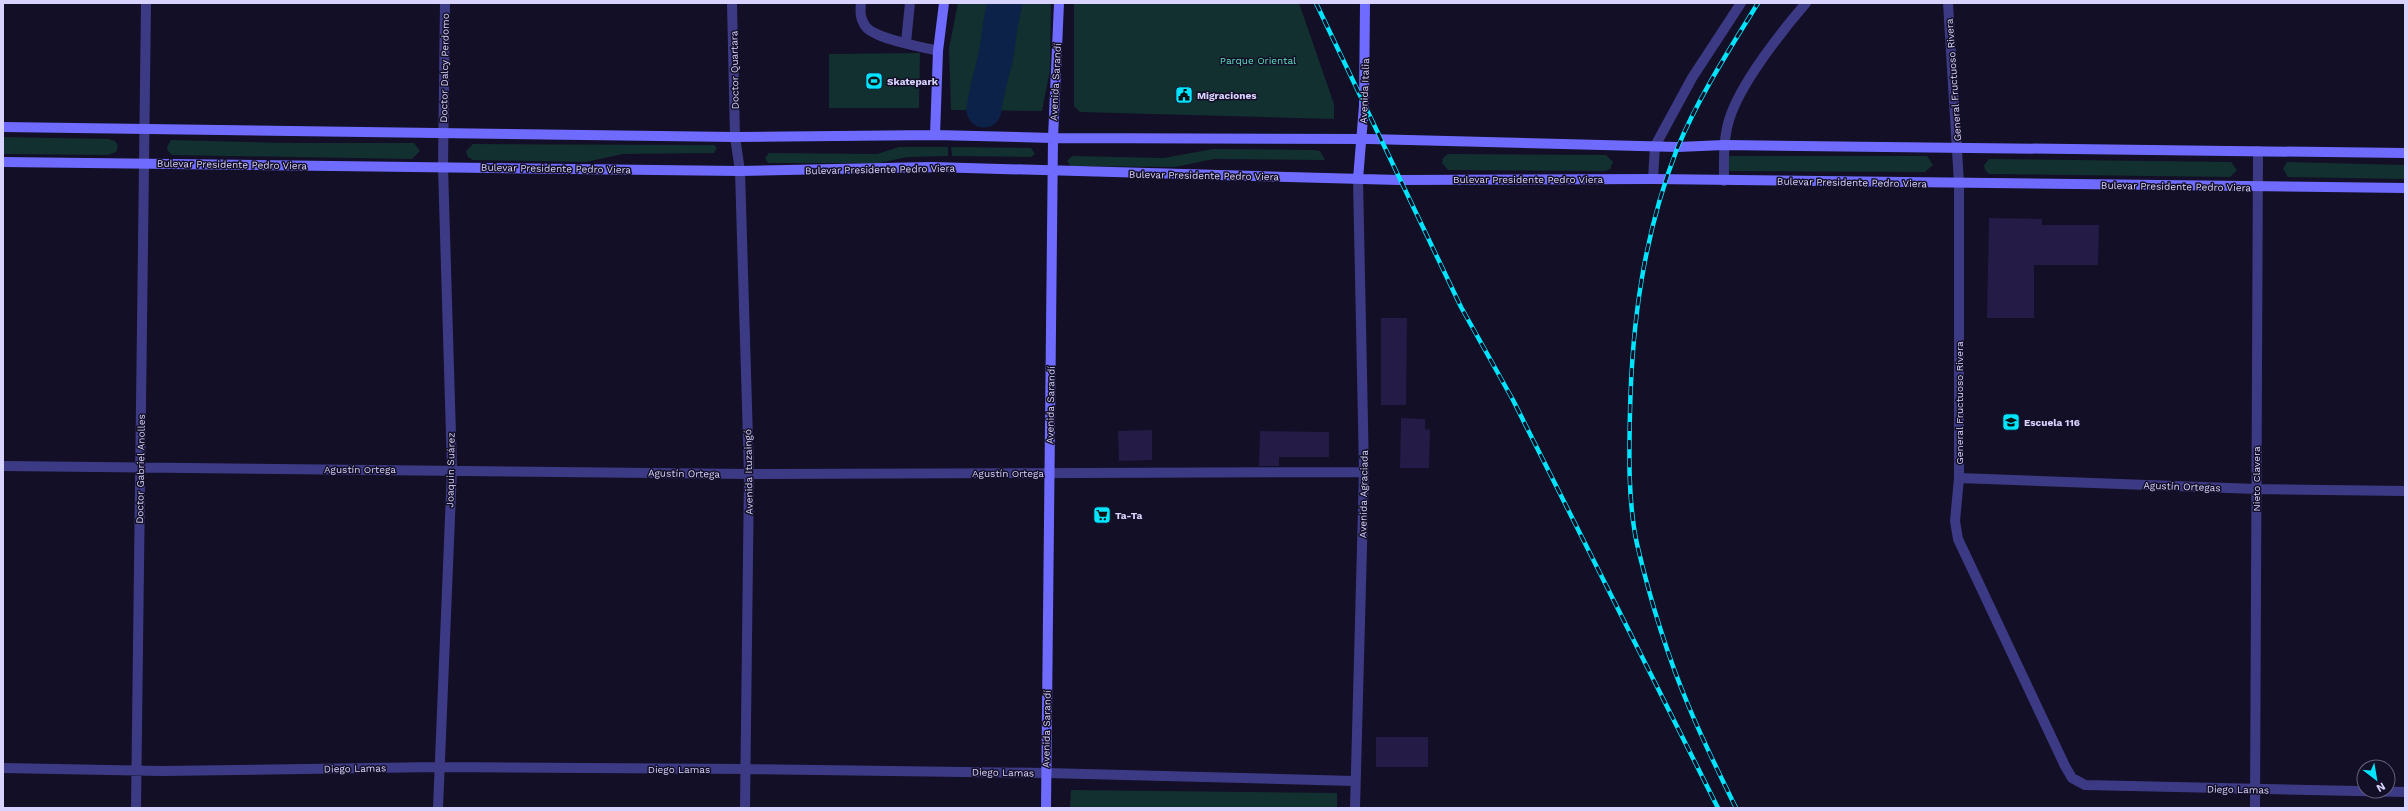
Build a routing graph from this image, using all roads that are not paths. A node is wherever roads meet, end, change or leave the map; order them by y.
1 (146, 3) edge
2 (445, 3) edge
3 (732, 3) edge
4 (861, 3) edge
5 (910, 3) edge
6 (944, 3) edge
7 (1059, 3) edge
8 (1365, 3) edge
9 (1741, 3) edge
10 (1806, 3) edge
11 (1948, 3) edge
12 (906, 42) junction
13 (938, 51) junction
14 (3, 127) edge
15 (144, 129) junction
16 (443, 133) junction
17 (935, 135) junction
18 (735, 137) junction
19 (1053, 138) junction
20 (1362, 139) junction
21 (1724, 145) junction
22 (1655, 146) junction
23 (1958, 149) junction
24 (2258, 151) junction
25 (2405, 152) edge
26 (3, 162) edge
27 (144, 163) junction
28 (443, 167) junction
29 (740, 171) junction
30 (1052, 171) junction
31 (1358, 179) junction
32 (1653, 179) junction
33 (1724, 181) junction
34 (1959, 184) junction
35 (2258, 187) junction
36 (2405, 188) edge
37 (3, 466) edge
38 (140, 468) junction
39 (452, 469) junction
40 (1364, 472) junction
41 (1049, 473) junction
42 (749, 474) junction
43 (1959, 478) junction
44 (2256, 489) junction
45 (2405, 491) edge
46 (438, 767) junction
47 (3, 768) edge
48 (746, 769) junction
49 (137, 770) junction
50 (1046, 773) junction
51 (2072, 778) joint
52 (1355, 781) junction
53 (2255, 789) junction
54 (2405, 792) edge
55 (136, 808) edge
56 (438, 808) edge
57 (746, 808) edge
58 (1046, 808) edge
59 (1355, 808) edge
60 (2255, 808) edge

1 - 15 street, Doctor Gabriel Anolles
2 - 16 street, Doctor Dalcy Perdomo
3 - 18 street, Doctor Quartara
4 - 12 street
5 - 12 street
6 - 13 street
7 - 19 street, Avenida Sarandí
8 - 20 street, Avenida Italia
9 - 22 street
10 - 21 street
11 - 23 street, General Fructuoso Rivera
12 - 13 street
13 - 17 street
14 - 15 street
15 - 16 street
15 - 27 street, Doctor Gabriel Anolles
16 - 18 street
16 - 28 street, Joaquín Suárez
17 - 18 street
17 - 19 street
18 - 29 street, Avenida Ituzaingó
19 - 20 street
19 - 30 street, Avenida Sarandí
20 - 22 street
20 - 31 street, Avenida Italia
21 - 22 street
21 - 23 street
21 - 33 street
22 - 32 street
23 - 24 street
23 - 34 street, General Fructuoso Rivera
24 - 25 street
24 - 35 street, Nieto Clavera
26 - 27 street, Bulevar Presidente Pedro Viera
27 - 28 street, Bulevar Presidente Pedro Viera
27 - 38 street, Doctor Gabriel Anolles
28 - 29 street, Bulevar Presidente Pedro Viera
28 - 39 street, Joaquín Suárez
29 - 30 street, Bulevar Presidente Pedro Viera
29 - 42 street, Avenida Ituzaingó
30 - 31 street, Bulevar Presidente Pedro Viera
30 - 41 street, Avenida Sarandí
31 - 32 street, Bulevar Presidente Pedro Viera
31 - 40 street, Avenida Agraciada
32 - 33 street, Bulevar Presidente Pedro Viera
33 - 34 street, Bulevar Presidente Pedro Viera
34 - 35 street, Bulevar Presidente Pedro Viera
34 - 43 street, General Fructuoso Rivera
35 - 36 street, Bulevar Presidente Pedro Viera
35 - 44 street, Nieto Clavera
37 - 38 street, Agustín Ortega
38 - 39 street, Agustín Ortega
38 - 49 street, Doctor Gabriel Anolles
39 - 42 street, Agustín Ortega
39 - 46 street, Joaquín Suárez
40 - 41 street, Agustín Ortega
40 - 52 street, Avenida Agraciada
41 - 42 street, Agustín Ortega
41 - 50 street, Avenida Sarandí
42 - 48 street, Avenida Ituzaingó
43 - 44 street, Agustín Ortegas
43 - 51 street, General Fructuoso Rivera
44 - 45 street, Agustín Ortegas
44 - 53 street, Nieto Clavera
46 - 48 street, Diego Lamas
46 - 49 street, Diego Lamas
46 - 56 street, Joaquín Suárez
47 - 49 street, Diego Lamas
48 - 50 street, Diego Lamas
48 - 57 street, Avenida Ituzaingó
49 - 55 street, Doctor Gabriel Anolles
50 - 52 street, Diego Lamas
50 - 58 street, Avenida Sarandí
51 - 53 street, Diego Lamas
52 - 59 street, Avenida Agraciada
53 - 54 street, Diego Lamas
53 - 60 street, Nieto Clavera

